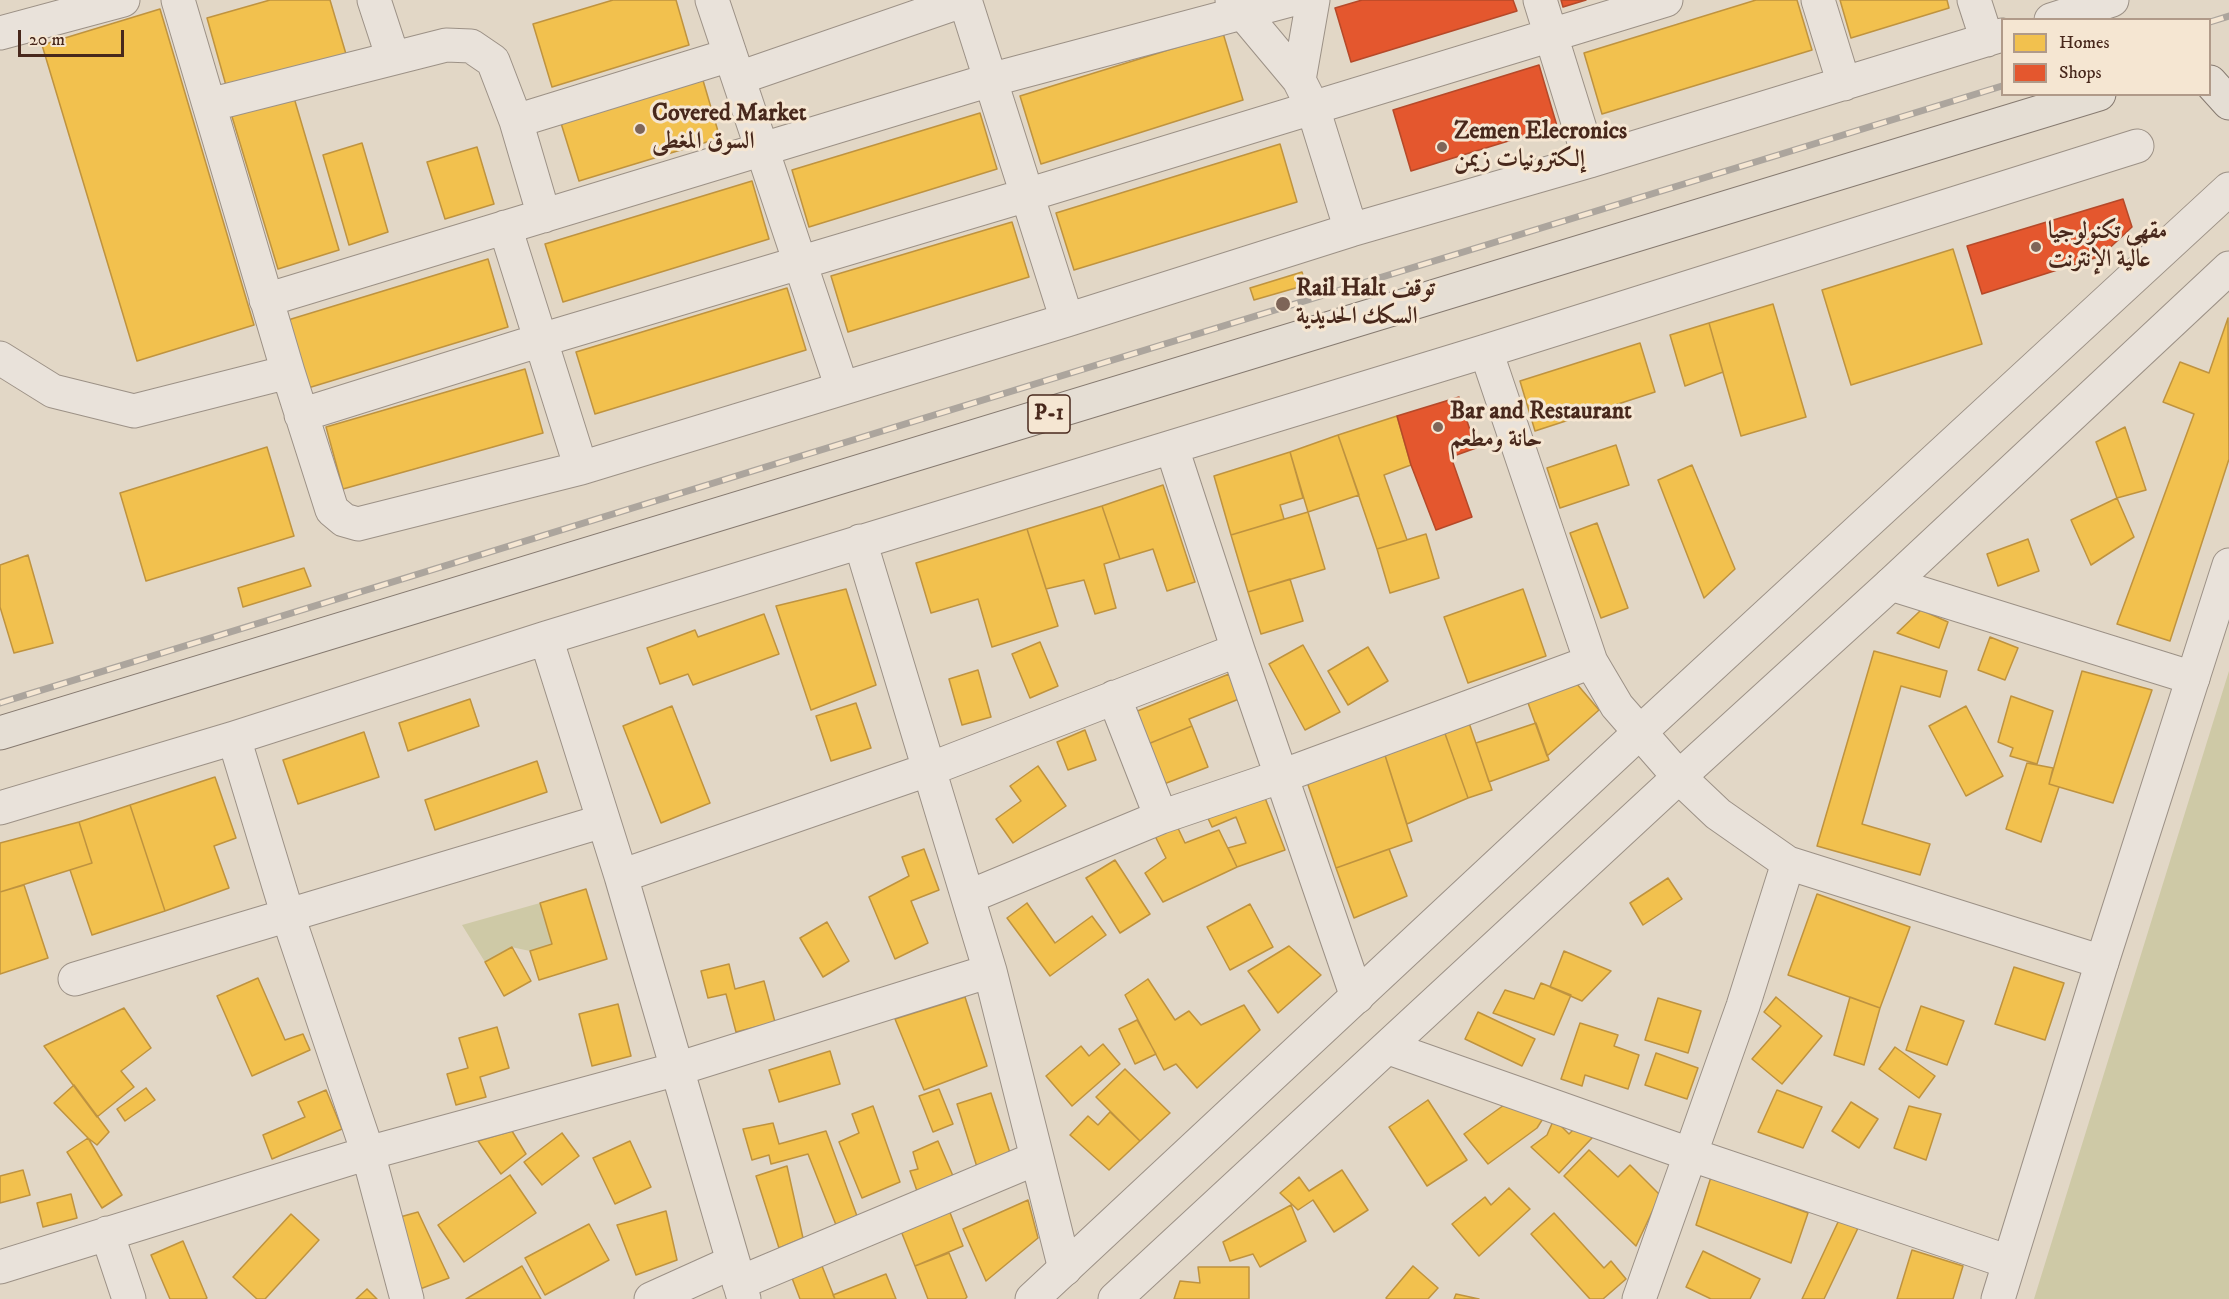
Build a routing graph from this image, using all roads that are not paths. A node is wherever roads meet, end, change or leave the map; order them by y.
1 (123, 0) edge
2 (178, 0) edge
3 (374, 0) edge
4 (712, 0) edge
5 (965, 0) edge
6 (1290, 0) edge
7 (1313, 0) edge
8 (1540, 0) edge
9 (1666, 0) edge
10 (1818, 0) edge
11 (1974, 0) edge
12 (2112, 0) edge
13 (1238, 7) edge
14 (2057, 18) edge
15 (0, 33) edge
16 (1551, 35) junction
17 (1995, 38) edge
18 (393, 58) junction
19 (734, 66) junction
20 (2211, 74) edge
21 (2229, 77) edge
22 (990, 80) junction
23 (1299, 80) junction
24 (2211, 83) edge
25 (1844, 84) junction
26 (2092, 96) edge
27 (2229, 103) edge
28 (209, 105) junction
29 (1313, 108) junction
30 (516, 121) junction
31 (2137, 146) dead end
32 (762, 149) junction
33 (1590, 161) junction
34 (2229, 189) edge
35 (1027, 195) junction
36 (544, 216) junction
37 (505, 227) junction
38 (1350, 230) junction
39 (800, 263) junction
40 (2229, 268) edge
41 (266, 300) junction
42 (1067, 320) junction
43 (541, 340) junction
44 (1486, 351) junction
45 (0, 358) edge
46 (288, 372) junction
47 (842, 388) junction
48 (301, 415) junction
49 (1172, 448) junction
50 (581, 468) junction
51 (860, 541) junction
52 (2229, 565) edge
53 (1891, 584) junction
54 (546, 638) junction
55 (1238, 650) junction
56 (1591, 662) junction
57 (2193, 678) junction
58 (1114, 697) junction
59 (0, 733) edge
60 (1639, 733) junction
61 (234, 738) junction
62 (930, 769) junction
63 (1282, 776) junction
64 (1679, 777) junction
65 (0, 808) edge
66 (1161, 817) junction
67 (603, 821) junction
68 (1788, 863) junction
69 (621, 876) junction
70 (968, 897) junction
71 (288, 916) junction
72 (2102, 962) junction
73 (990, 971) junction
74 (75, 979) dead end
75 (1357, 997) junction
76 (1389, 1048) junction
77 (677, 1069) junction
78 (368, 1153) junction
79 (1692, 1155) junction
80 (1037, 1158) junction
81 (107, 1233) junction
82 (2009, 1262) junction
83 (0, 1267) edge
84 (1065, 1269) junction
85 (738, 1281) edge
86 (129, 1299) edge
87 (406, 1299) edge
88 (651, 1299) edge
89 (1032, 1299) edge
90 (1115, 1299) edge
91 (1639, 1299) edge
92 (1998, 1299) edge

1 - 15 street
2 - 28 street
3 - 18 street
4 - 19 street
5 - 19 street
5 - 22 street
6 - 13 street
7 - 23 street
8 - 16 street
9 - 16 street
10 - 25 street
11 - 17 street
12 - 14 street
13 - 22 street
13 - 23 street
16 - 29 street
16 - 33 street
17 - 25 street
18 - 28 street
18 - 30 street
19 - 30 street
19 - 32 street
20 - 21 highway
22 - 32 street
22 - 35 street
23 - 29 street
24 - 27 highway
25 - 33 street
26 - 59 highway, P-1
28 - 41 street
29 - 35 street
29 - 38 street
30 - 36 street
31 - 44 street
32 - 36 street
32 - 39 street
33 - 38 street
34 - 60 street
35 - 39 street
35 - 42 street
36 - 37 street
37 - 41 street
37 - 43 street
38 - 42 street
39 - 43 street
39 - 47 street
40 - 53 street
41 - 46 street
42 - 47 street
43 - 48 street
43 - 50 street
44 - 49 street
44 - 56 street
45 - 46 street
46 - 48 street
47 - 50 street
48 - 50 street
49 - 51 street
49 - 55 street
51 - 54 street
51 - 62 street
52 - 57 street
53 - 57 street
53 - 64 street
54 - 61 street
54 - 67 street
55 - 58 street
55 - 63 street
56 - 60 street
56 - 63 street
57 - 72 street
58 - 62 street
58 - 66 street
60 - 64 street
60 - 75 street
61 - 65 street
61 - 71 street
62 - 69 street
62 - 70 street
63 - 66 street
63 - 75 street
64 - 68 street
64 - 76 street
66 - 70 street
67 - 69 street
67 - 71 street
68 - 72 street
68 - 79 street
69 - 77 street
70 - 73 street
71 - 74 street
71 - 78 street
72 - 82 street
73 - 77 street
73 - 80 street
75 - 84 street
76 - 79 street
76 - 90 street
77 - 78 street
77 - 85 street
78 - 81 street
78 - 87 street
79 - 82 street
79 - 91 street
80 - 84 street
80 - 85 street
81 - 83 street
81 - 86 street
82 - 92 street
84 - 89 street
85 - 88 street

